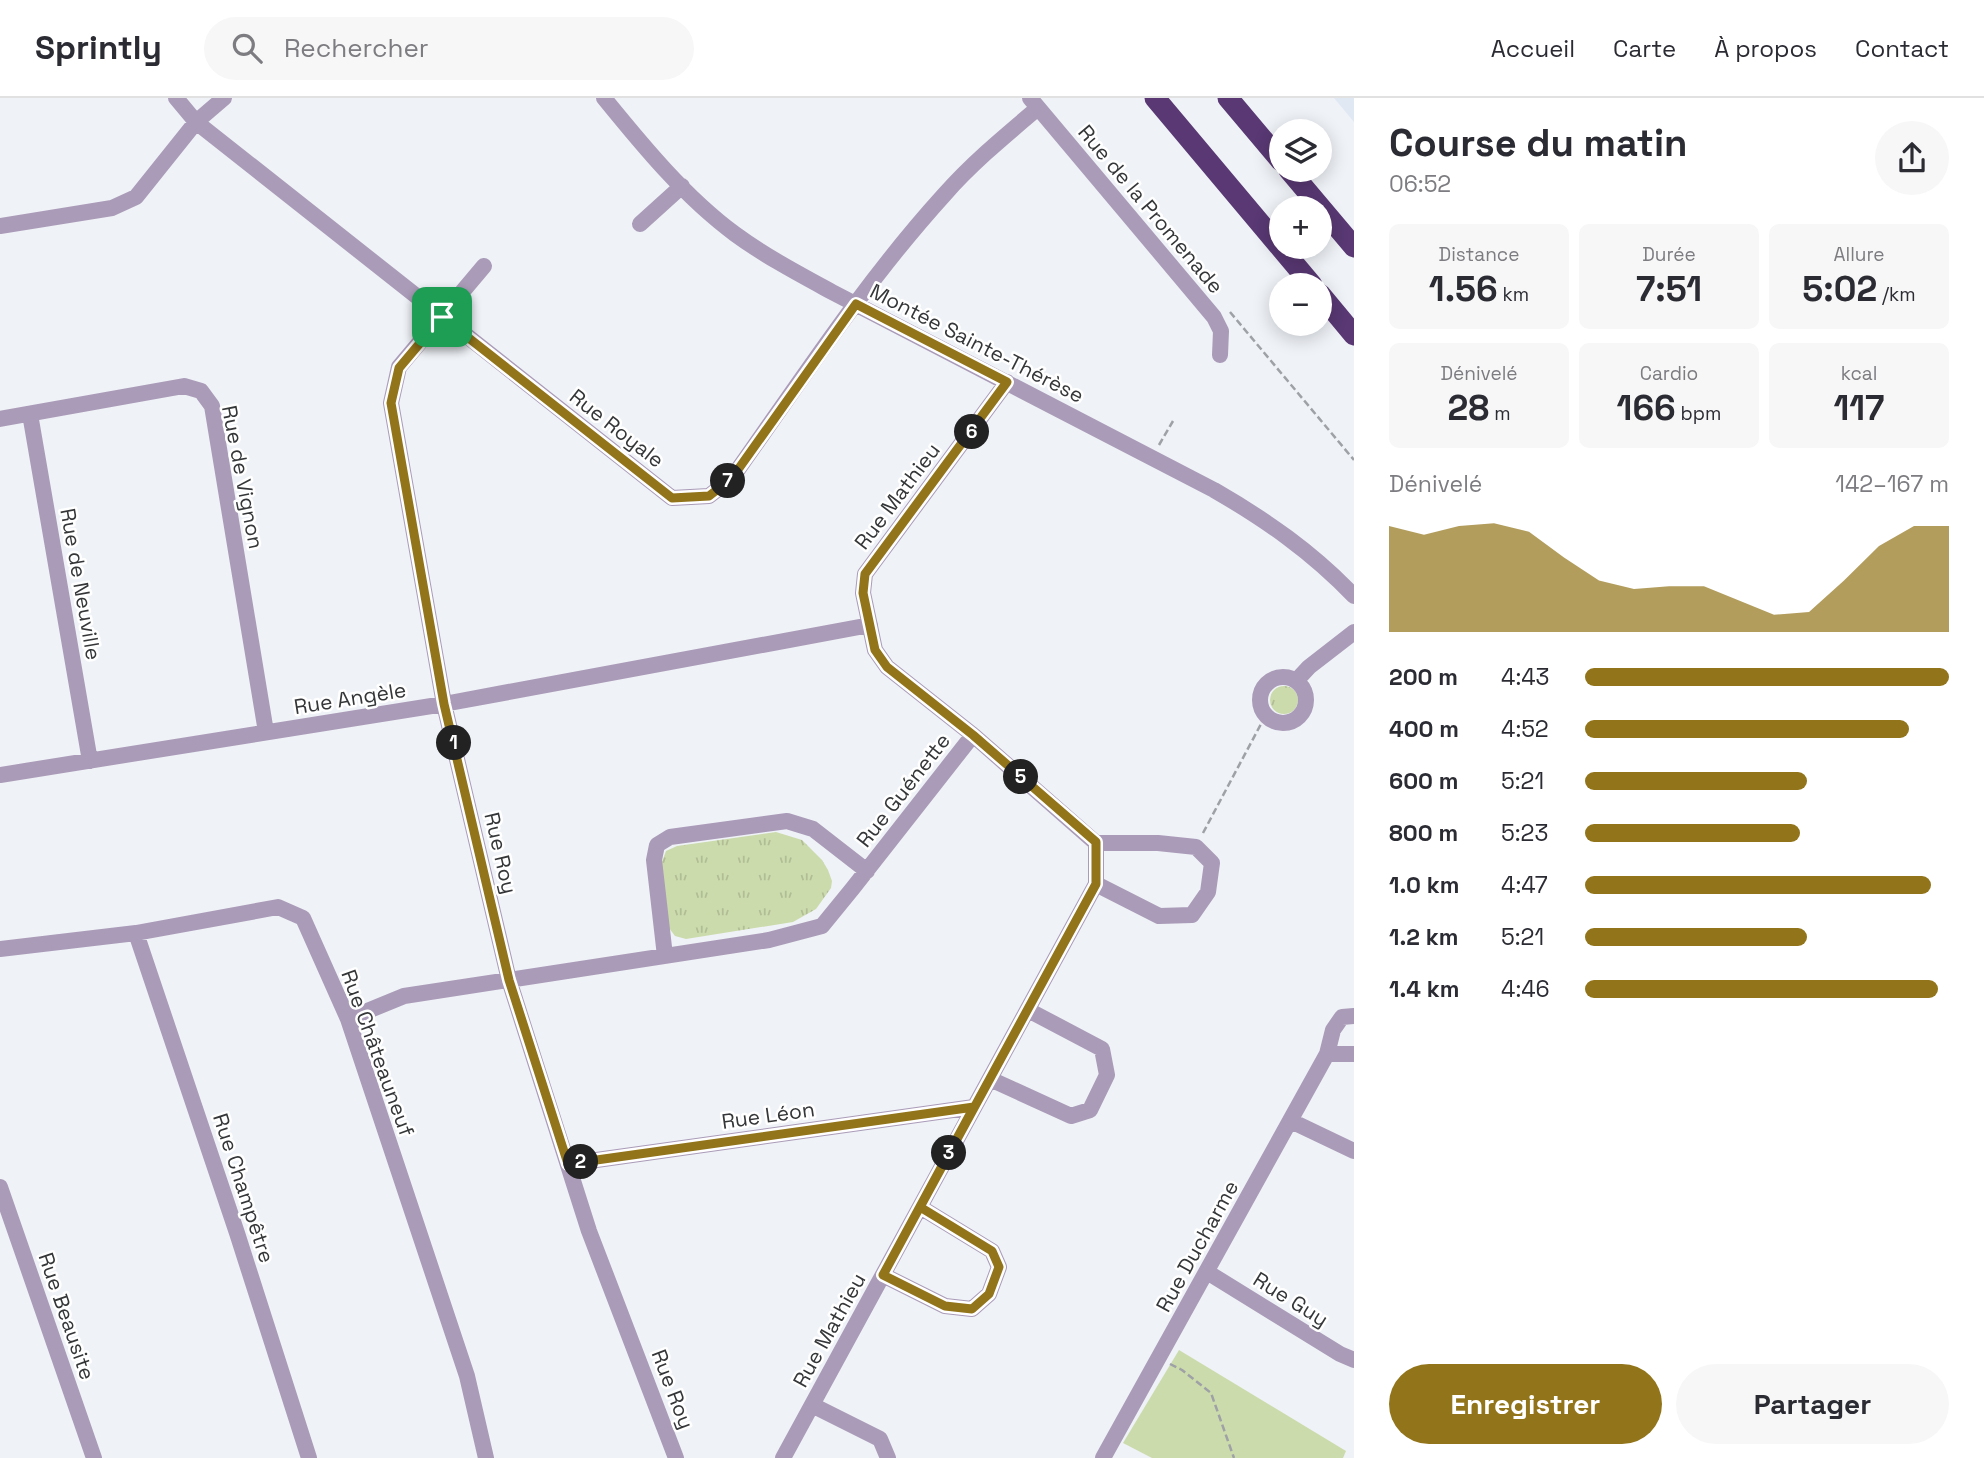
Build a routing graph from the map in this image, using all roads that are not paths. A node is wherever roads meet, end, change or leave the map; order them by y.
1 (176, 98) edge
2 (224, 98) edge
3 (604, 98) edge
4 (1154, 98) edge
5 (1228, 98) edge
6 (1034, 103) edge
7 (196, 122) junction
8 (1269, 147) edge
9 (1299, 182) edge
10 (682, 186) junction
11 (640, 224) dead end
12 (0, 226) edge
13 (1354, 247) edge
14 (484, 266) dead end
15 (1302, 273) edge
16 (856, 304) junction
17 (1332, 308) edge
18 (442, 317) junction
19 (1354, 335) edge
20 (1220, 355) dead end
21 (1007, 382) junction
22 (30, 414) junction
23 (0, 419) edge
24 (1354, 596) edge
25 (870, 625) junction
26 (1354, 632) edge
27 (1296, 681) dead end
28 (444, 704) junction
29 (266, 732) junction
30 (973, 735) junction
31 (90, 761) junction
32 (0, 775) edge
33 (1096, 842) junction
34 (867, 871) junction
35 (1096, 884) junction
36 (136, 933) junction
37 (0, 949) edge
38 (665, 956) junction
39 (509, 980) junction
40 (1028, 1010) junction
41 (1354, 1016) edge
42 (348, 1019) junction
43 (1327, 1054) junction
44 (1354, 1054) edge
45 (990, 1079) junction
46 (974, 1107) junction
47 (1291, 1121) junction
48 (1354, 1151) edge
49 (568, 1164) junction
50 (0, 1187) edge
51 (920, 1207) junction
52 (1207, 1272) junction
53 (883, 1275) junction
54 (1354, 1360) edge
55 (812, 1405) junction
56 (94, 1458) edge
57 (309, 1458) edge
58 (486, 1458) edge
59 (676, 1458) edge
60 (783, 1458) edge
61 (887, 1458) edge
62 (1103, 1458) edge

1 - 7 street, Rue Royale
2 - 7 street
3 - 10 street, Montée Sainte-Thérèse
4 - 15 highway
5 - 8 highway
6 - 16 street, Rue Royale
6 - 20 street, Rue de la Promenade
7 - 12 street
7 - 18 street, Rue Royale
9 - 13 highway
10 - 11 street
10 - 16 street, Montée Sainte-Thérèse
14 - 18 street, Rue Roy
16 - 18 street, Rue Royale
16 - 21 street, Montée Sainte-Thérèse
17 - 19 highway
18 - 28 street, Rue Roy
21 - 24 street, Montée Sainte-Thérèse
21 - 25 street, Rue Mathieu
22 - 23 street, Rue de Vignon
22 - 29 street, Rue de Vignon
22 - 31 street, Rue de Neuville
25 - 28 street, Rue Angèle
25 - 30 street, Rue Mathieu
26 - 27 street
28 - 29 street, Rue Angèle
28 - 39 street, Rue Roy
29 - 31 street, Rue Angèle
30 - 33 street, Rue Mathieu
30 - 34 street, Rue Guénette
31 - 32 street, Rue Angèle
33 - 35 street, Rue Mathieu
33 - 35 street
34 - 38 street, Rue Guénette
34 - 38 street, Rue Guénette
35 - 40 street, Rue Mathieu
36 - 37 street, Rue Châteauneuf
36 - 42 street, Rue Châteauneuf
36 - 57 street, Rue Champêtre
38 - 39 street, Rue Guénette
39 - 42 street, Rue Guénette
39 - 49 street, Rue Roy
40 - 45 street, Rue Mathieu
40 - 45 street
41 - 43 street, Rue Ducharme
42 - 58 street, Rue Châteauneuf
43 - 44 street
43 - 47 street, Rue Ducharme
45 - 46 street, Rue Mathieu
46 - 49 street, Rue Léon
46 - 51 street, Rue Mathieu
47 - 48 street
47 - 52 street, Rue Ducharme
49 - 59 street, Rue Roy
50 - 56 street, Rue Beausite
51 - 53 street, Rue Mathieu
51 - 53 street, Rue Mathieu
52 - 54 street, Rue Guy
52 - 62 street, Rue Ducharme
53 - 55 street, Rue Mathieu
55 - 60 street, Rue Mathieu
55 - 61 street, Rue Mathieu

